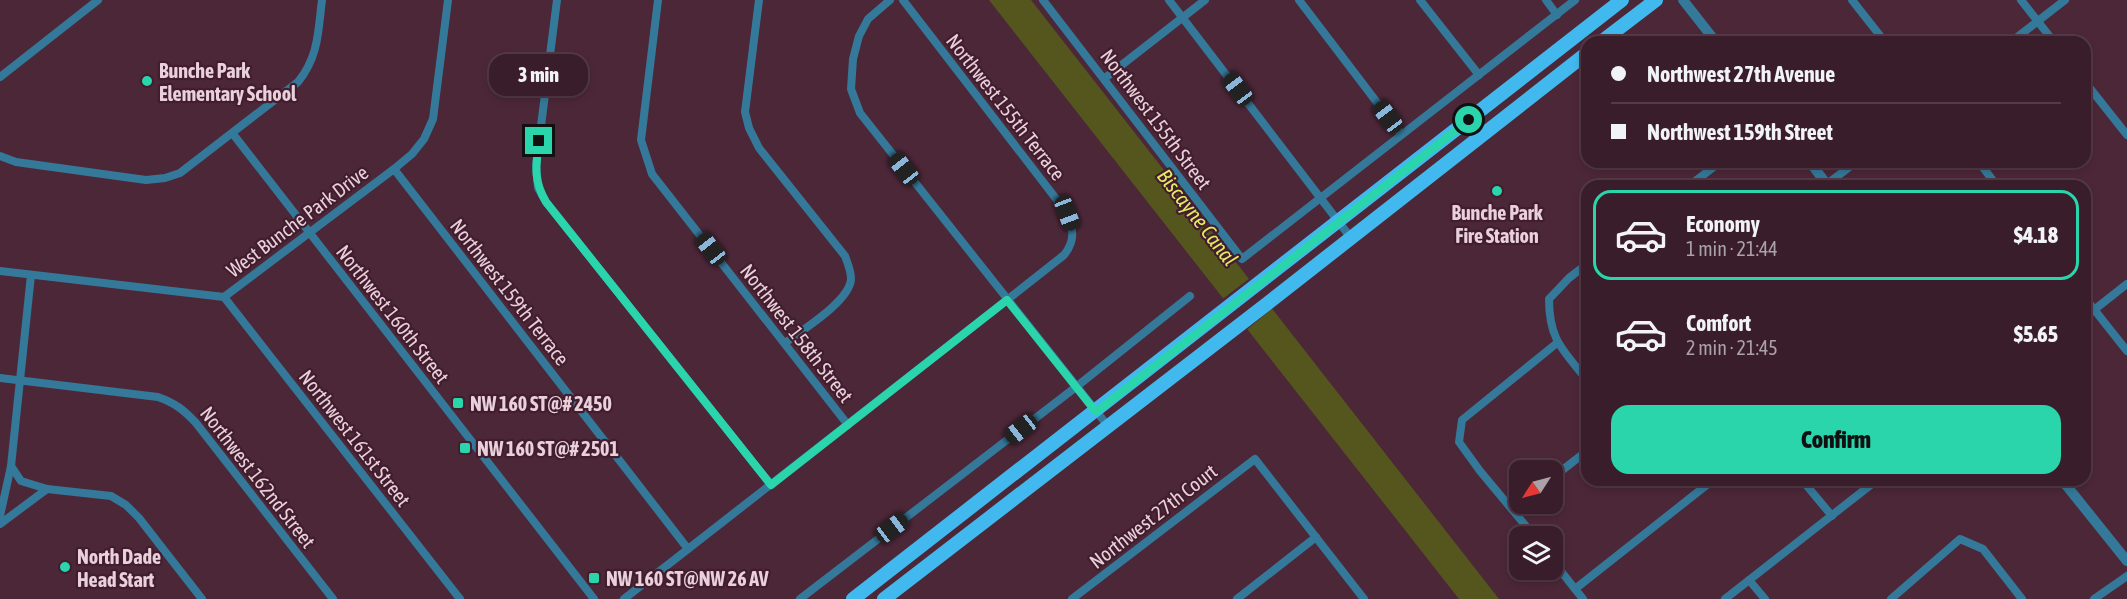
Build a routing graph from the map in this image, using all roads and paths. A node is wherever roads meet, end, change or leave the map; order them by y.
1 (99, 0) edge
2 (322, 0) edge
3 (448, 0) edge
4 (557, 0) edge
5 (658, 0) edge
6 (759, 0) edge
7 (890, 0) edge
8 (903, 0) edge
9 (1043, 0) edge
10 (1169, 0) edge
11 (1204, 0) edge
12 (1299, 0) edge
13 (1420, 0) edge
14 (1546, 0) edge
15 (1575, 0) edge
16 (1622, 0) edge
17 (1656, 0) edge
18 (1683, 0) edge
19 (1852, 0) edge
20 (2020, 0) edge
21 (2065, 0) edge
22 (1557, 15) junction
23 (1182, 17) junction
24 (2037, 21) junction
25 (1609, 36) edge
26 (1711, 36) edge
27 (1880, 36) edge
28 (2018, 36) edge
29 (2049, 36) edge
30 (1581, 58) edge
31 (1479, 75) junction
32 (0, 77) edge
33 (1105, 78) junction
34 (2091, 90) edge
35 (1469, 120) junction
36 (232, 134) junction
37 (1401, 134) junction
38 (2127, 135) edge
39 (1481, 136) junction
40 (0, 156) edge
41 (1713, 168) edge
42 (1815, 168) edge
43 (1849, 168) edge
44 (394, 169) junction
45 (1700, 180) edge
46 (1824, 180) edge
47 (1834, 180) edge
48 (1320, 196) junction
49 (1340, 222) junction
50 (310, 234) junction
51 (1351, 238) junction
52 (1581, 269) edge
53 (0, 271) edge
54 (32, 275) junction
55 (2127, 284) edge
56 (1190, 296) dead end
57 (224, 297) junction
58 (1007, 300) junction
59 (2091, 306) edge
60 (2094, 310) junction
61 (2091, 312) edge
62 (784, 343) junction
63 (1557, 343) junction
64 (2127, 351) edge
65 (1581, 373) edge
66 (0, 378) edge
67 (21, 381) junction
68 (1076, 387) junction
69 (1096, 412) junction
70 (848, 425) junction
71 (1108, 426) junction
72 (1581, 456) edge
73 (11, 466) junction
74 (1563, 470) edge
75 (21, 481) junction
76 (30, 484) junction
77 (771, 485) junction
78 (1705, 486) edge
79 (1807, 486) edge
80 (1870, 486) edge
81 (2067, 486) edge
82 (7, 489) junction
83 (47, 489) junction
84 (34, 498) junction
85 (1509, 499) edge
86 (2, 512) edge
87 (13, 515) junction
88 (1832, 516) junction
89 (0, 524) edge
90 (1316, 537) junction
91 (688, 549) junction
92 (2127, 561) edge
93 (900, 562) junction
94 (1563, 574) edge
95 (2127, 576) edge
96 (1749, 580) junction
97 (1575, 589) junction
98 (1892, 598) edge
99 (202, 599) edge
100 (333, 599) edge
101 (460, 599) edge
102 (594, 599) edge
103 (624, 599) edge
104 (800, 599) edge
105 (853, 599) edge
106 (864, 599) edge
107 (884, 599) edge
108 (1072, 599) edge
109 (1237, 599) edge
110 (1364, 599) edge
111 (1583, 599) edge
112 (1725, 599) edge
113 (1765, 599) edge
114 (2022, 599) edge
115 (2094, 599) edge

1 - 32 street
2 - 36 street
3 - 44 street, West Bunche Park Drive
4 - 77 street
5 - 62 street, Northwest 158th Street
6 - 62 street
7 - 58 street
8 - 58 street, Northwest 155th Terrace
9 - 33 street, Northwest 155th Street
10 - 23 street
11 - 23 street
12 - 37 street
13 - 31 street
14 - 22 street
15 - 22 street
16 - 35 main road
17 - 25 main road
18 - 26 street
19 - 27 street
20 - 24 street
21 - 24 street
22 - 31 street
23 - 33 street
23 - 48 street
24 - 28 street
24 - 29 street
30 - 39 main road
31 - 37 street
33 - 48 street, Northwest 155th Street
34 - 38 street
35 - 39 main road
35 - 49 main road
36 - 40 street
36 - 50 street, Northwest 160th Street
37 - 48 street
39 - 51 main road
41 - 45 street
42 - 46 street
43 - 47 street
44 - 50 street, West Bunche Park Drive
44 - 91 street, Northwest 159th Terrace
48 - 49 street
49 - 51 street
49 - 69 main road
50 - 57 street, West Bunche Park Drive
50 - 102 street, Northwest 160th Street
51 - 71 main road
52 - 63 street
53 - 54 street, West Bunche Park Drive
54 - 57 street, West Bunche Park Drive
54 - 67 street
55 - 60 street
56 - 68 street
57 - 101 street, Northwest 161st Street
58 - 68 street
58 - 70 street
59 - 60 street
60 - 61 street
60 - 64 street
62 - 70 street, Northwest 158th Street
63 - 65 street
63 - 85 street
66 - 67 street, Northwest 162nd Street
67 - 73 street
67 - 100 street, Northwest 162nd Street
68 - 69 street
68 - 104 street
69 - 71 street
69 - 93 main road
70 - 77 street
71 - 107 main road
72 - 74 street
73 - 75 street
73 - 82 street
75 - 76 street
75 - 82 street
76 - 83 street
76 - 84 street
77 - 91 street
78 - 97 street
79 - 88 street
80 - 88 street
81 - 92 street
82 - 86 street
83 - 84 street
83 - 99 street
84 - 87 street
86 - 87 street
87 - 89 street
88 - 96 street
90 - 108 street, Northwest 27th Court
90 - 109 street
90 - 110 street
91 - 103 street
93 - 105 main road
93 - 106 main road
94 - 97 street
95 - 115 street
96 - 112 street
96 - 113 street
97 - 111 street
98 - 114 street

